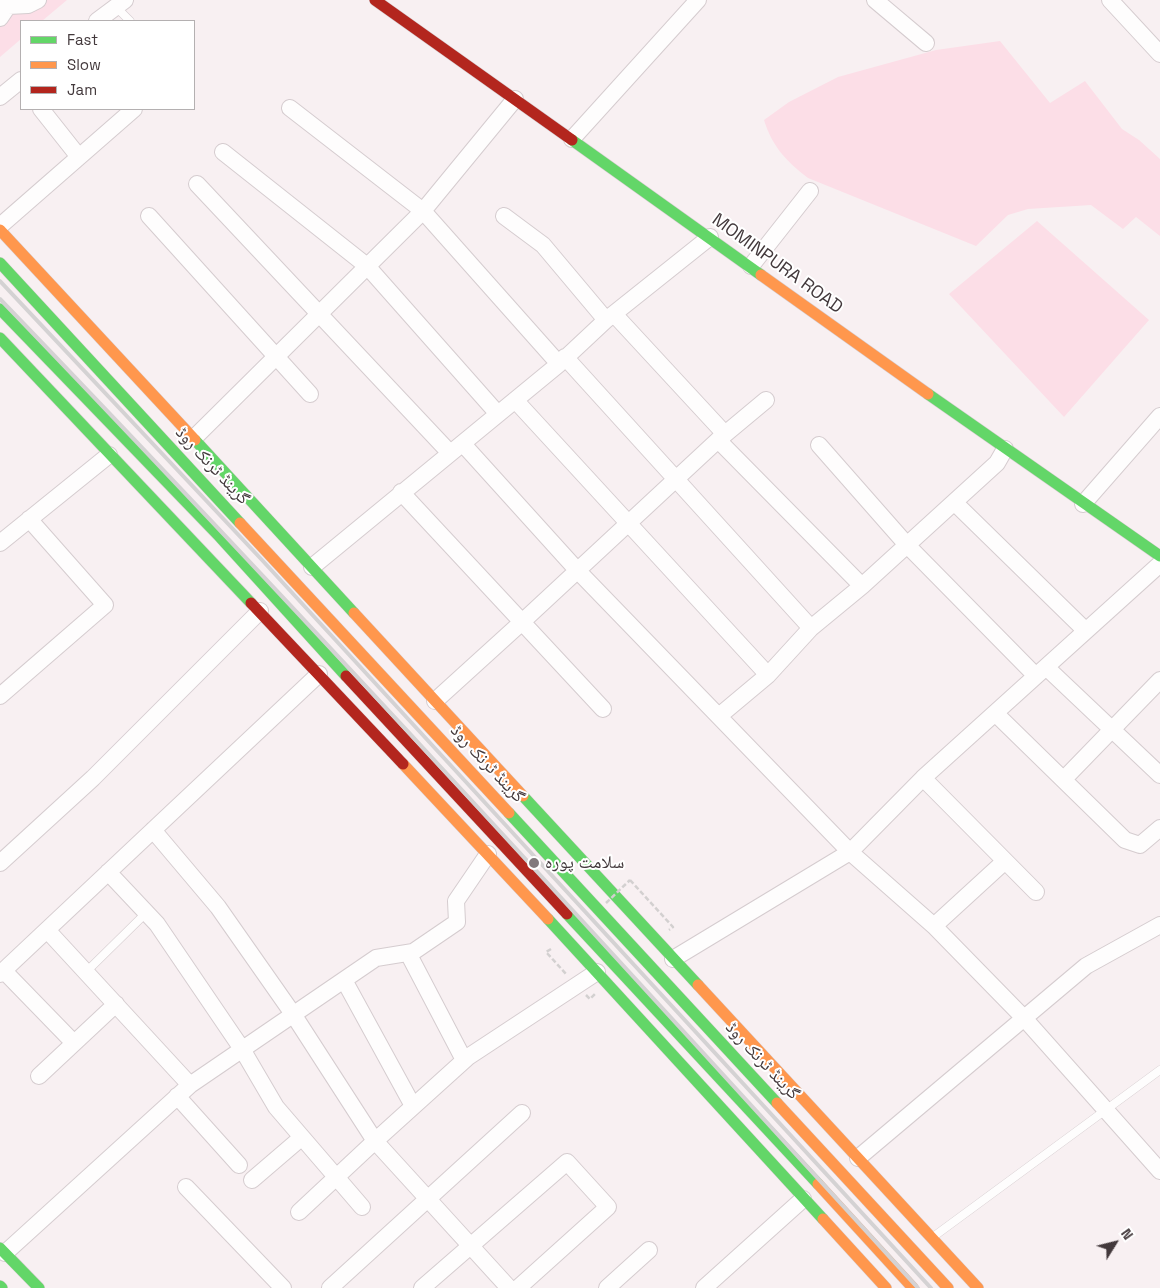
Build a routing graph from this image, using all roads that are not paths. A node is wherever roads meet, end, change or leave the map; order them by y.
1 (38, 0) edge
2 (375, 0) edge
3 (698, 0) edge
4 (875, 0) edge
5 (1111, 0) edge
6 (121, 3) edge
7 (5, 8) edge
8 (98, 20) edge
9 (130, 20) edge
10 (926, 43) dead end
11 (1160, 54) edge
12 (20, 82) edge
13 (0, 97) edge
14 (514, 99) junction
15 (290, 108) dead end
16 (42, 110) edge
17 (133, 110) edge
18 (572, 139) junction
19 (222, 152) dead end
20 (79, 157) junction
21 (197, 184) dead end
22 (810, 191) dead end
23 (423, 211) junction
24 (149, 216) dead end
25 (504, 216) dead end
26 (0, 226) edge
27 (0, 230) edge
28 (710, 237) junction
29 (0, 263) edge
30 (368, 266) junction
31 (751, 266) junction
32 (1, 312) edge
33 (320, 313) junction
34 (610, 317) junction
35 (0, 338) edge
36 (275, 357) junction
37 (562, 361) junction
38 (310, 394) dead end
39 (514, 400) junction
40 (766, 400) dead end
41 (498, 414) junction
42 (1160, 416) edge
43 (722, 437) junction
44 (192, 438) junction
45 (819, 445) dead end
46 (456, 448) junction
47 (1005, 449) junction
48 (108, 455) junction
49 (677, 480) junction
50 (401, 492) junction
51 (954, 502) junction
52 (1083, 504) junction
53 (237, 519) junction
54 (29, 520) junction
55 (629, 524) junction
56 (219, 536) junction
57 (0, 543) edge
58 (907, 545) junction
59 (1160, 556) edge
60 (1160, 564) edge
61 (312, 567) junction
62 (577, 570) junction
63 (862, 586) junction
64 (260, 611) junction
65 (522, 622) junction
66 (811, 628) junction
67 (1086, 630) junction
68 (1041, 671) junction
69 (319, 674) junction
70 (768, 675) junction
71 (1160, 680) edge
72 (0, 696) edge
73 (435, 701) junction
74 (602, 709) dead end
75 (995, 713) junction
76 (719, 716) junction
77 (1112, 729) junction
78 (1160, 775) edge
79 (923, 778) junction
80 (1064, 779) junction
81 (1160, 828) edge
82 (153, 830) junction
83 (850, 852) junction
84 (488, 854) junction
85 (1005, 861) junction
86 (0, 863) edge
87 (108, 872) junction
88 (1036, 892) dead end
89 (146, 913) junction
90 (1160, 925) edge
91 (934, 926) junction
92 (47, 930) junction
93 (408, 953) junction
94 (673, 959) junction
95 (2, 972) edge
96 (86, 972) junction
97 (597, 972) junction
98 (344, 980) junction
99 (116, 1004) junction
100 (293, 1014) junction
101 (1024, 1018) junction
102 (74, 1043) junction
103 (242, 1049) junction
104 (698, 1054) junction
105 (464, 1060) junction
106 (684, 1068) junction
107 (1160, 1070) edge
108 (38, 1076) dead end
109 (190, 1085) junction
110 (178, 1096) junction
111 (413, 1106) junction
112 (1105, 1109) junction
113 (522, 1114) dead end
114 (301, 1138) junction
115 (375, 1141) junction
116 (858, 1158) junction
117 (239, 1165) dead end
118 (1160, 1171) edge
119 (336, 1178) junction
120 (252, 1180) dead end
121 (186, 1187) dead end
122 (428, 1199) junction
123 (803, 1199) junction
124 (362, 1208) dead end
125 (299, 1212) dead end
126 (931, 1238) junction
127 (470, 1246) junction
128 (649, 1250) dead end
129 (3, 1251) edge
130 (39, 1288) edge
131 (283, 1288) edge
132 (330, 1288) edge
133 (422, 1288) edge
134 (509, 1288) edge
135 (518, 1288) edge
136 (607, 1288) edge
137 (704, 1288) edge
138 (886, 1288) edge
139 (913, 1288) edge
140 (948, 1288) edge
141 (978, 1288) edge

1 - 7 street
2 - 14 main road, MOMINPURA ROAD
3 - 18 street
4 - 10 street
5 - 11 street
6 - 8 street
6 - 9 lane
12 - 13 street
14 - 18 main road, MOMINPURA ROAD
14 - 23 street
15 - 23 street
16 - 20 street
17 - 20 street
18 - 28 main road, MOMINPURA ROAD
19 - 30 street
20 - 26 street
21 - 33 street
22 - 31 street
23 - 30 street
23 - 37 street
24 - 36 street
25 - 34 street
27 - 44 main road
28 - 31 main road, MOMINPURA ROAD
28 - 34 street
29 - 53 main road, گرینڈ ٹرنک روڈ
30 - 33 street
30 - 41 street
31 - 47 main road, MOMINPURA ROAD
32 - 56 main road
33 - 36 street
33 - 46 street
34 - 37 street
34 - 43 street
35 - 48 main road
36 - 38 street
36 - 44 street
37 - 39 street
37 - 49 street
39 - 41 street
39 - 55 street
40 - 43 street
41 - 46 street
42 - 52 street
43 - 49 street
43 - 63 street
44 - 61 main road
45 - 58 street
46 - 50 street
46 - 62 street
47 - 51 street
47 - 52 main road, MOMINPURA ROAD
48 - 54 street
48 - 64 main road
49 - 55 street
49 - 66 street
50 - 61 street
50 - 65 street
51 - 58 street
51 - 67 street
52 - 59 main road, MOMINPURA ROAD
53 - 56 main road
53 - 140 main road, گرینڈ ٹرنک روڈ
54 - 57 street
54 - 72 street
55 - 62 street
55 - 70 street
56 - 104 main road
58 - 63 street
58 - 68 street
60 - 67 street
61 - 73 main road
62 - 65 street
62 - 76 street
63 - 66 street
64 - 69 main road
64 - 86 street
65 - 73 street
65 - 74 street
66 - 70 street
67 - 68 street
68 - 75 street
68 - 77 street
69 - 82 street
69 - 84 main road
70 - 76 street
71 - 77 street
73 - 94 main road
75 - 79 street
75 - 80 street
76 - 83 street
77 - 78 street
77 - 80 street
79 - 83 street
79 - 85 street
80 - 81 street
82 - 87 street
82 - 100 street
83 - 91 street
83 - 94 street
84 - 93 street
84 - 97 main road
85 - 88 street
85 - 91 street
87 - 89 street
87 - 92 street
89 - 96 lane
89 - 103 street
90 - 101 street
91 - 101 street
92 - 95 street
92 - 96 street
93 - 98 street
93 - 105 street
94 - 116 main road
95 - 102 street
96 - 99 street
97 - 105 street
97 - 106 main road
98 - 100 street
98 - 111 street
99 - 102 street
99 - 109 street
100 - 103 street
100 - 115 street
101 - 112 street
101 - 116 street
102 - 108 street
103 - 109 street
103 - 114 street
104 - 106 main road
104 - 139 main road
105 - 111 street
106 - 123 main road
107 - 112 lane
109 - 110 street
110 - 117 street
110 - 129 street
111 - 115 street
112 - 118 street
112 - 126 lane
113 - 122 street
114 - 119 street
114 - 120 street
115 - 119 street
115 - 122 street
116 - 126 main road
119 - 124 street
119 - 125 street
121 - 131 street
122 - 127 street
122 - 132 street
123 - 137 street
123 - 138 main road
126 - 141 main road
127 - 133 street
127 - 134 street
127 - 135 street
128 - 136 street
129 - 130 main road

